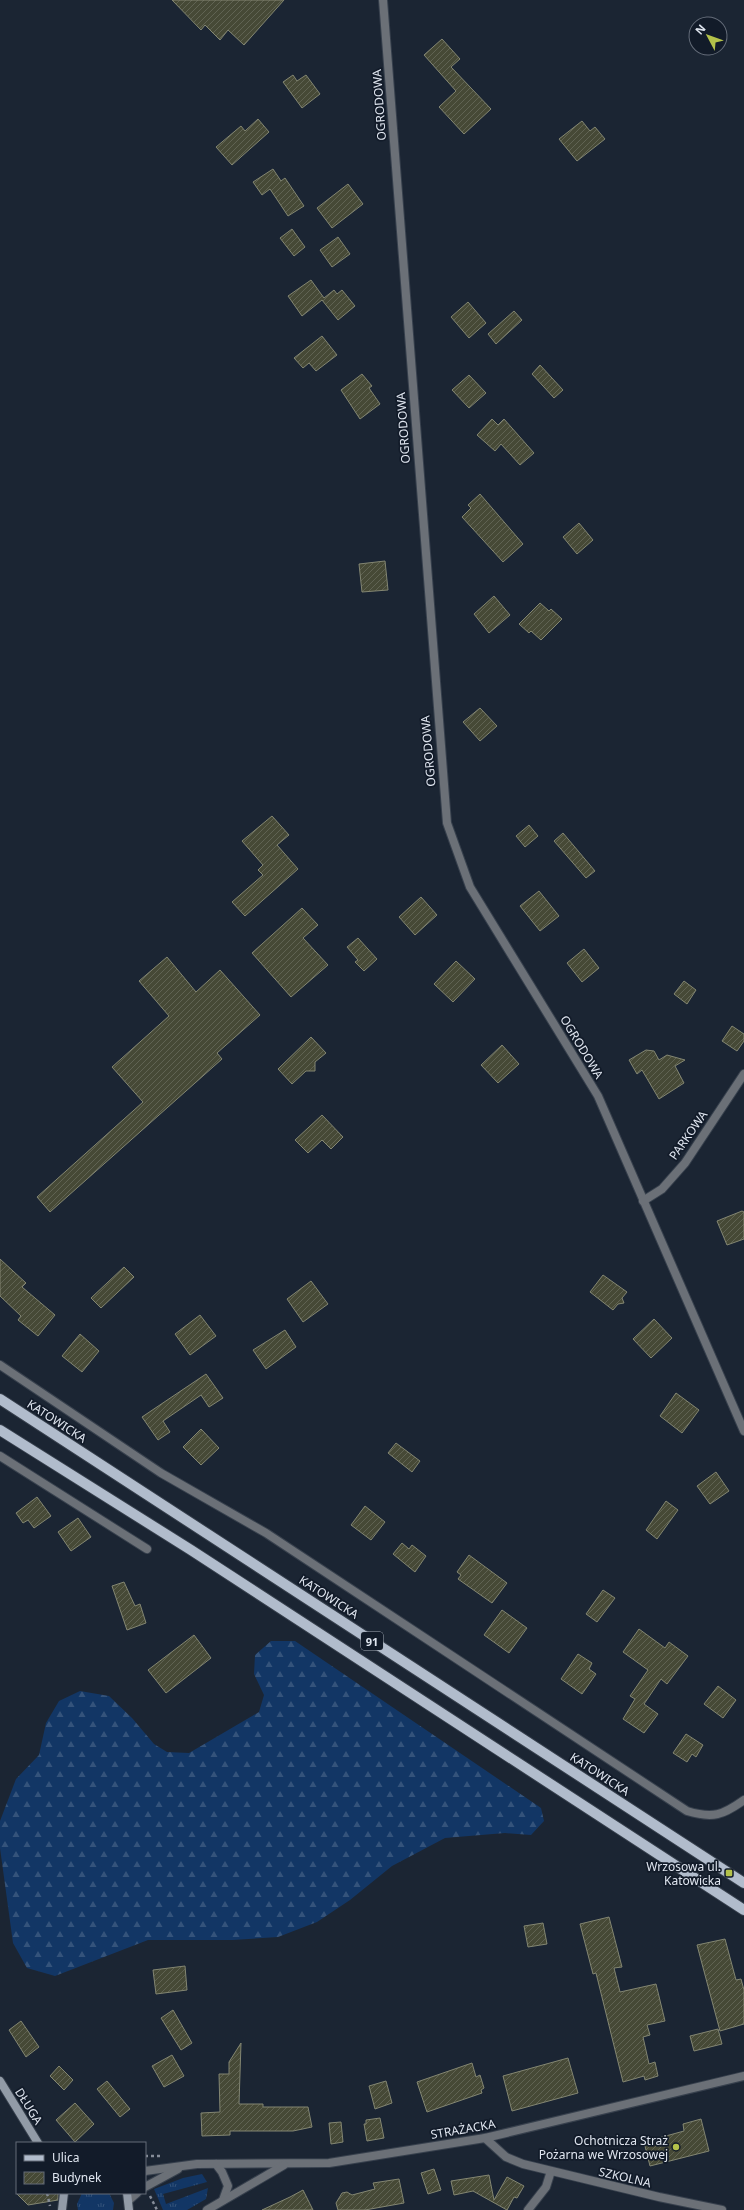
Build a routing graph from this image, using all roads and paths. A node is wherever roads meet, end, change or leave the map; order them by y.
1 (383, 0) edge
2 (744, 1074) edge
3 (644, 1200) junction
4 (0, 1365) edge
5 (0, 1399) edge
6 (0, 1430) edge
7 (744, 1431) edge
8 (0, 1456) edge
9 (148, 1549) dead end
10 (744, 1800) edge
11 (744, 1883) edge
12 (744, 1910) edge
13 (744, 2076) edge
14 (0, 2081) edge
15 (485, 2138) junction
16 (37, 2142) edge
17 (216, 2164) junction
18 (284, 2164) junction
19 (180, 2167) junction
20 (146, 2171) edge
21 (551, 2171) junction
22 (147, 2189) edge
23 (47, 2194) edge
24 (62, 2195) edge
25 (128, 2196) edge
26 (223, 2201) junction
27 (50, 2210) edge
28 (62, 2210) edge
29 (129, 2210) edge
30 (157, 2210) edge
31 (207, 2210) edge
32 (528, 2210) edge
33 (722, 2210) edge

1 - 3 street, OGRODOWA
2 - 3 street, PARKOWA
3 - 7 street, OGRODOWA
4 - 10 street
5 - 11 main road, KATOWICKA / 91
6 - 12 main road, 91
8 - 9 street
13 - 15 street, STRAŻACKA
14 - 16 street, DŁUGA
15 - 18 street, STRAŻACKA
15 - 21 street, SZKOLNA
17 - 18 street, STRAŻACKA
17 - 19 street, STRAŻACKA
17 - 26 street
18 - 26 street
19 - 20 street, STRAŻACKA
19 - 22 street, STRAŻACKA
21 - 32 street
21 - 33 street, SZKOLNA
22 - 30 path
23 - 27 path
24 - 28 street
25 - 29 street
26 - 31 street

